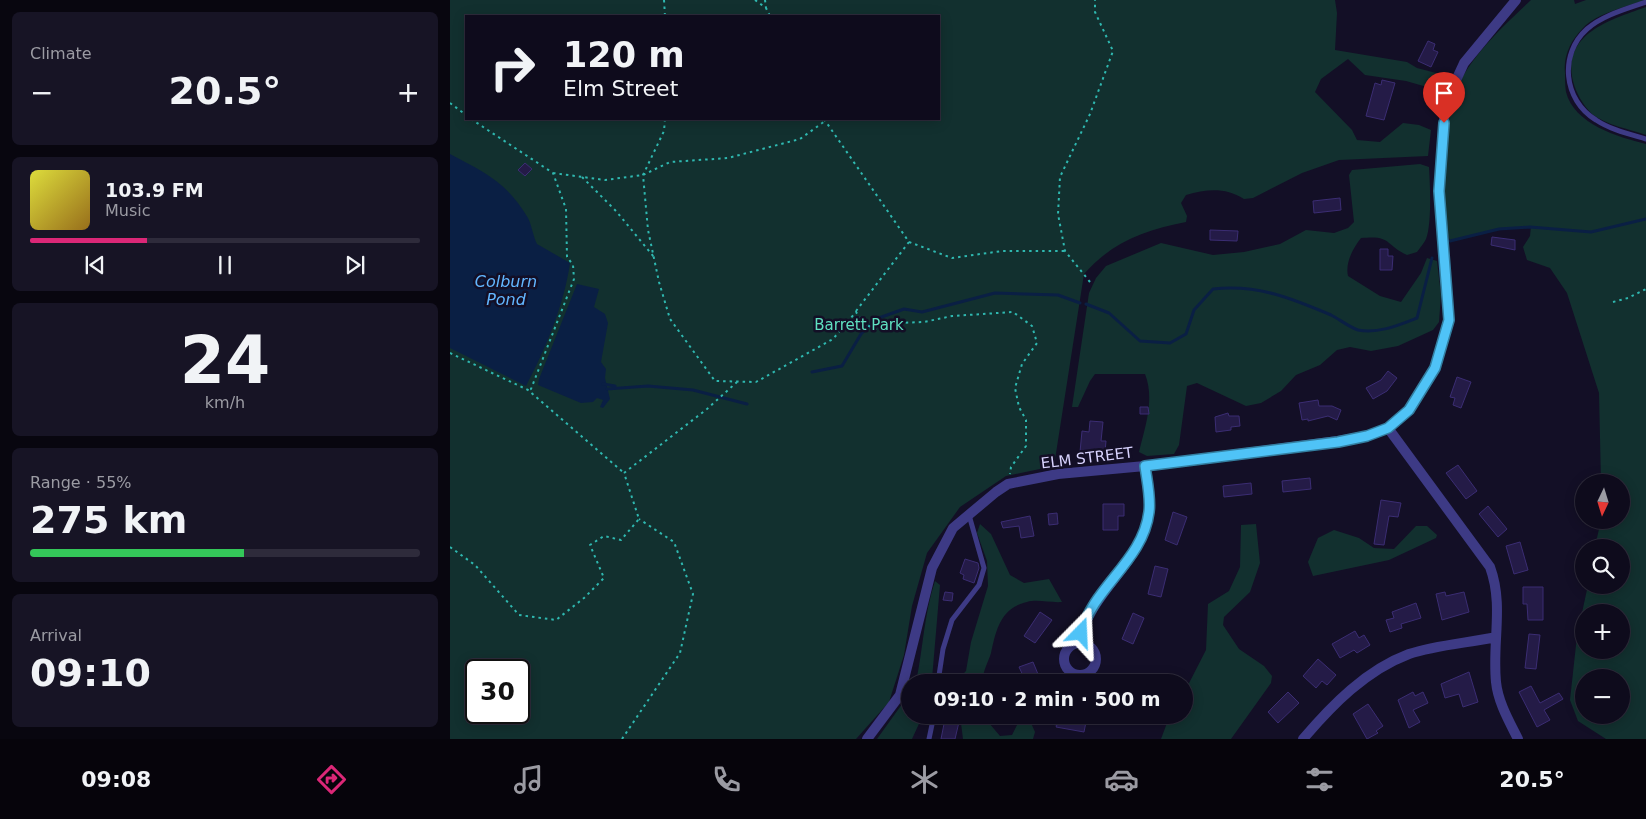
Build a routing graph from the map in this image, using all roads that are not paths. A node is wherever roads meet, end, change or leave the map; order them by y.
1 (1516, 0) edge
2 (1646, 2) edge
3 (1646, 139) edge
4 (1388, 428) junction
5 (1145, 466) junction
6 (969, 515) junction
7 (1496, 638) junction
8 (1080, 642) dead end
9 (939, 674) edge
10 (932, 724) edge
11 (867, 739) edge
12 (929, 739) edge
13 (1302, 739) edge
14 (1518, 739) edge

1 - 4 street, ELM STREET
2 - 3 lane
4 - 5 street, ELM STREET
4 - 7 street
5 - 6 street, ELM STREET
5 - 8 street
6 - 9 lane
6 - 11 street, ELM STREET
7 - 13 street
7 - 14 street
10 - 12 lane

